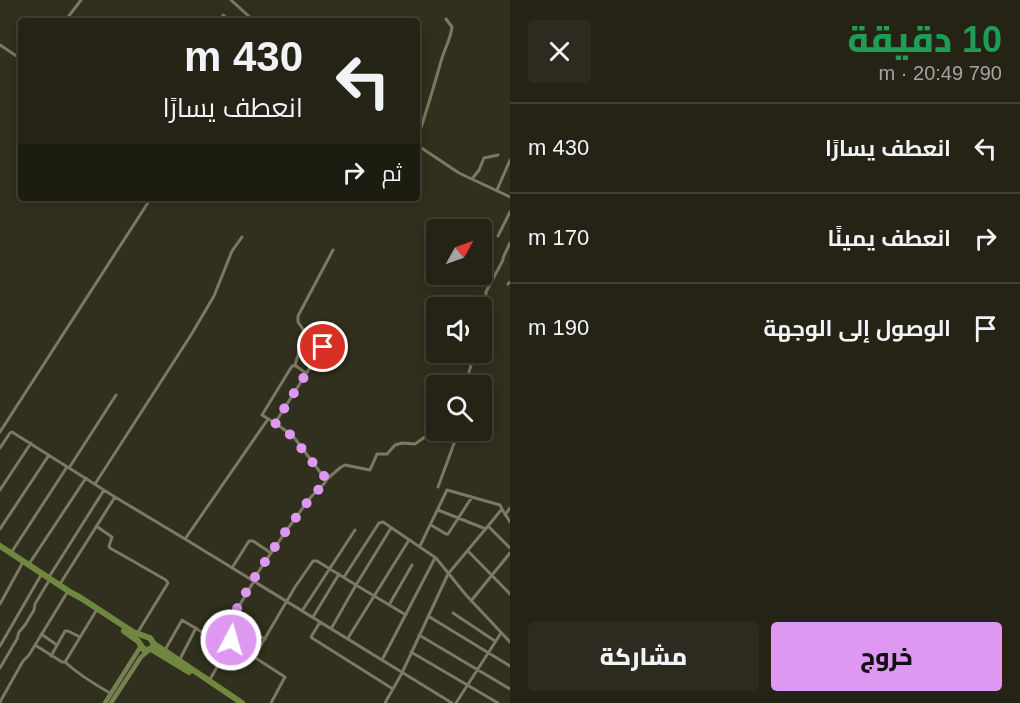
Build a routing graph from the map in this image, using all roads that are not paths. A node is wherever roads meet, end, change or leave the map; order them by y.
1 (81, 0) edge
2 (231, 0) edge
3 (223, 15) dead end
4 (67, 18) edge
5 (226, 18) edge
6 (251, 18) edge
7 (446, 19) dead end
8 (0, 45) edge
9 (18, 57) edge
10 (420, 131) edge
11 (420, 147) edge
12 (498, 155) dead end
13 (510, 160) edge
14 (472, 179) junction
15 (497, 190) junction
16 (510, 197) edge
17 (149, 201) edge
18 (510, 212) edge
19 (498, 236) dead end
20 (242, 237) dead end
21 (510, 243) edge
22 (333, 250) dead end
23 (486, 297) edge
24 (323, 347) dead end
25 (295, 365) junction
26 (306, 373) junction
27 (116, 395) dead end
28 (268, 419) junction
29 (275, 423) junction
30 (0, 432) edge
31 (426, 436) edge
32 (455, 441) edge
33 (30, 443) junction
34 (0, 448) edge
35 (49, 455) junction
36 (68, 467) junction
37 (86, 478) junction
38 (327, 479) junction
39 (95, 484) junction
40 (438, 487) dead end
41 (0, 490) edge
42 (104, 490) junction
43 (115, 497) junction
44 (472, 497) junction
45 (510, 507) edge
46 (502, 509) junction
47 (438, 510) junction
48 (505, 515) junction
49 (459, 518) junction
50 (510, 522) edge
51 (431, 525) junction
52 (96, 526) junction
53 (487, 527) junction
54 (391, 528) junction
55 (0, 529) edge
56 (355, 530) dead end
57 (185, 539) junction
58 (409, 540) junction
59 (0, 546) edge
60 (420, 546) junction
61 (510, 548) edge
62 (468, 551) junction
63 (11, 553) junction
64 (271, 553) junction
65 (510, 553) edge
66 (436, 558) junction
67 (26, 563) junction
68 (412, 565) dead end
69 (232, 568) junction
70 (330, 569) junction
71 (42, 574) junction
72 (339, 574) junction
73 (448, 574) junction
74 (491, 575) junction
75 (344, 577) junction
76 (49, 579) junction
77 (253, 581) junction
78 (60, 585) junction
79 (356, 585) junction
80 (68, 591) junction
81 (510, 594) edge
82 (373, 596) junction
83 (471, 601) junction
84 (287, 602) junction
85 (0, 604) edge
86 (388, 605) junction
87 (96, 611) junction
88 (302, 611) junction
89 (453, 613) dead end
90 (406, 615) junction
91 (428, 616) junction
92 (313, 617) junction
93 (320, 622) junction
94 (196, 628) junction
95 (331, 629) junction
96 (226, 630) junction
97 (501, 633) junction
98 (41, 634) junction
99 (137, 634) junction
100 (419, 635) junction
101 (80, 637) junction
102 (146, 638) junction
103 (265, 639) junction
104 (347, 639) junction
105 (495, 641) junction
106 (510, 642) edge
107 (233, 644) junction
108 (35, 645) junction
109 (57, 645) junction
110 (141, 645) junction
111 (0, 646) edge
112 (151, 648) junction
113 (165, 651) junction
114 (411, 652) junction
115 (488, 653) junction
116 (51, 656) junction
117 (254, 657) junction
118 (179, 660) junction
119 (382, 660) junction
120 (65, 662) junction
121 (510, 666) edge
122 (0, 668) edge
123 (478, 670) junction
124 (402, 672) junction
125 (211, 683) junction
126 (468, 685) junction
127 (393, 689) junction
128 (510, 689) edge
129 (111, 694) junction
130 (0, 702) edge
131 (105, 703) edge
132 (111, 703) edge
133 (242, 703) edge
134 (271, 703) edge
135 (385, 703) edge
136 (452, 703) edge
137 (456, 703) edge
138 (498, 703) edge

1 - 4 street
2 - 6 street
3 - 5 street
7 - 10 street
8 - 9 street
11 - 14 street
12 - 14 street
13 - 15 street
14 - 15 street
15 - 16 street
17 - 30 street
18 - 19 street
20 - 39 street
21 - 23 street
22 - 25 street
24 - 26 street
25 - 26 street
25 - 28 street
26 - 29 street
27 - 36 street
28 - 29 street
28 - 57 street
29 - 38 street
31 - 38 street
32 - 40 street
33 - 34 street
33 - 35 street
33 - 41 street
35 - 36 street
35 - 55 street
36 - 37 street
36 - 63 street
37 - 39 street
37 - 67 street
38 - 64 street
39 - 42 street
42 - 43 street
42 - 76 street
43 - 52 street
43 - 57 street
44 - 46 street
44 - 47 street
44 - 49 street
45 - 48 street
46 - 48 street
46 - 53 street
47 - 49 street
47 - 51 street
48 - 50 street
49 - 51 street
49 - 53 street
51 - 60 street
52 - 78 street
52 - 99 street
53 - 61 street
53 - 62 street
54 - 58 street
54 - 75 street
54 - 79 street
56 - 70 street
57 - 69 street
58 - 60 street
58 - 82 street
59 - 63 main road
60 - 66 street
62 - 73 street
62 - 74 street
63 - 67 main road
64 - 69 street
64 - 77 street
65 - 74 street
66 - 73 street
66 - 90 street
67 - 71 main road
67 - 85 street
68 - 86 street
69 - 77 street
70 - 72 street
70 - 84 street
70 - 88 street
71 - 76 main road
71 - 111 street
72 - 75 street
72 - 92 street
73 - 83 street
73 - 91 street
74 - 81 street
74 - 83 street
75 - 79 street
76 - 78 main road
76 - 122 street
77 - 84 street
77 - 96 street
78 - 80 main road
79 - 82 street
79 - 95 street
80 - 87 main road
80 - 98 street
80 - 99 main road
82 - 86 street
82 - 104 street
83 - 97 street
84 - 88 street
84 - 103 street
86 - 90 street
87 - 101 street
87 - 110 main road
88 - 92 street
89 - 105 street
90 - 119 street
91 - 100 street
91 - 115 street
92 - 93 street
93 - 95 street
93 - 127 street
94 - 96 street
94 - 113 street
94 - 118 street
95 - 104 street
96 - 107 street
97 - 105 street
97 - 106 street
98 - 108 street
98 - 109 street
99 - 102 main road
100 - 114 street
100 - 123 street
101 - 109 street
101 - 120 street
102 - 110 main road
102 - 112 main road
103 - 107 street
103 - 117 street
104 - 119 street
105 - 115 street
107 - 117 street
107 - 125 street
108 - 116 street
108 - 130 street
109 - 116 street
110 - 112 main road
110 - 129 street
112 - 113 main road
112 - 125 main road
112 - 132 street
113 - 118 main road
114 - 124 street
114 - 126 street
115 - 121 street
115 - 123 street
116 - 120 street
117 - 134 street
118 - 125 main road
119 - 124 street
120 - 129 street
123 - 126 street
123 - 128 street
124 - 127 street
124 - 136 street
125 - 133 main road
126 - 137 street
126 - 138 street
127 - 135 street
129 - 131 street

